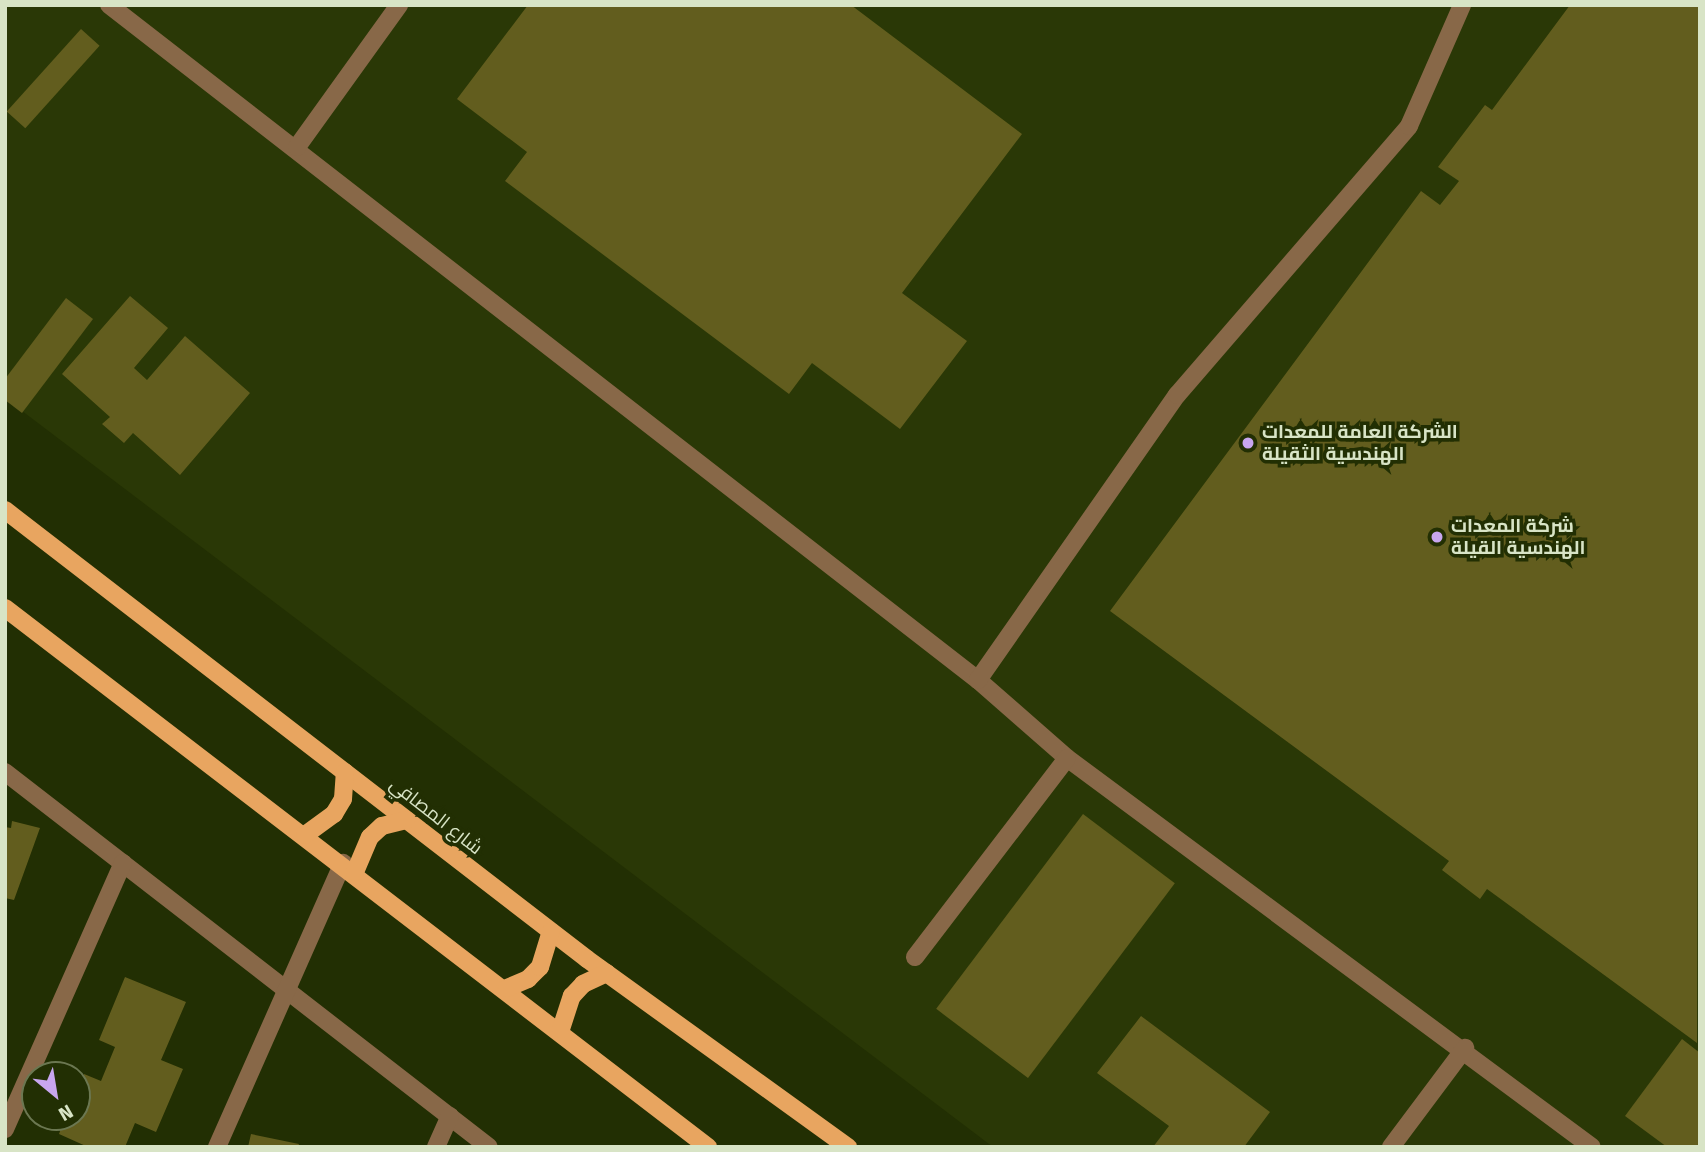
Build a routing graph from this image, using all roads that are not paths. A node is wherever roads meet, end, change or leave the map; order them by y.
1 (109, 5) edge
2 (399, 5) edge
3 (1462, 5) edge
4 (297, 147) junction
5 (5, 510) edge
6 (5, 608) edge
7 (978, 680) junction
8 (1067, 758) junction
9 (5, 772) edge
10 (345, 772) junction
11 (406, 820) junction
12 (305, 835) junction
13 (123, 863) junction
14 (349, 868) junction
15 (551, 932) junction
16 (915, 957) dead end
17 (607, 974) junction
18 (507, 988) junction
19 (286, 989) junction
20 (561, 1029) junction
21 (1465, 1048) junction
22 (450, 1116) junction
23 (5, 1129) edge
24 (217, 1147) edge
25 (436, 1147) edge
26 (489, 1147) edge
27 (708, 1147) edge
28 (848, 1147) edge
29 (1391, 1147) edge
30 (1592, 1147) edge

1 - 4 street
2 - 4 street
3 - 7 street
4 - 7 street
5 - 10 main road, شارع المصافي
6 - 12 main road
7 - 8 street
8 - 16 street
8 - 21 street
9 - 13 street
10 - 11 main road, شارع المصافي
10 - 12 main road
11 - 14 main road
11 - 15 main road, شارع المصافي
12 - 14 main road
13 - 19 street
13 - 23 street
14 - 18 main road
14 - 19 street
15 - 17 main road, شارع المصافي
15 - 18 main road
17 - 20 main road
17 - 28 main road, شارع المصافي
18 - 20 main road
19 - 22 street
19 - 24 street
20 - 27 main road
21 - 29 street
21 - 30 street
22 - 25 street
22 - 26 street

